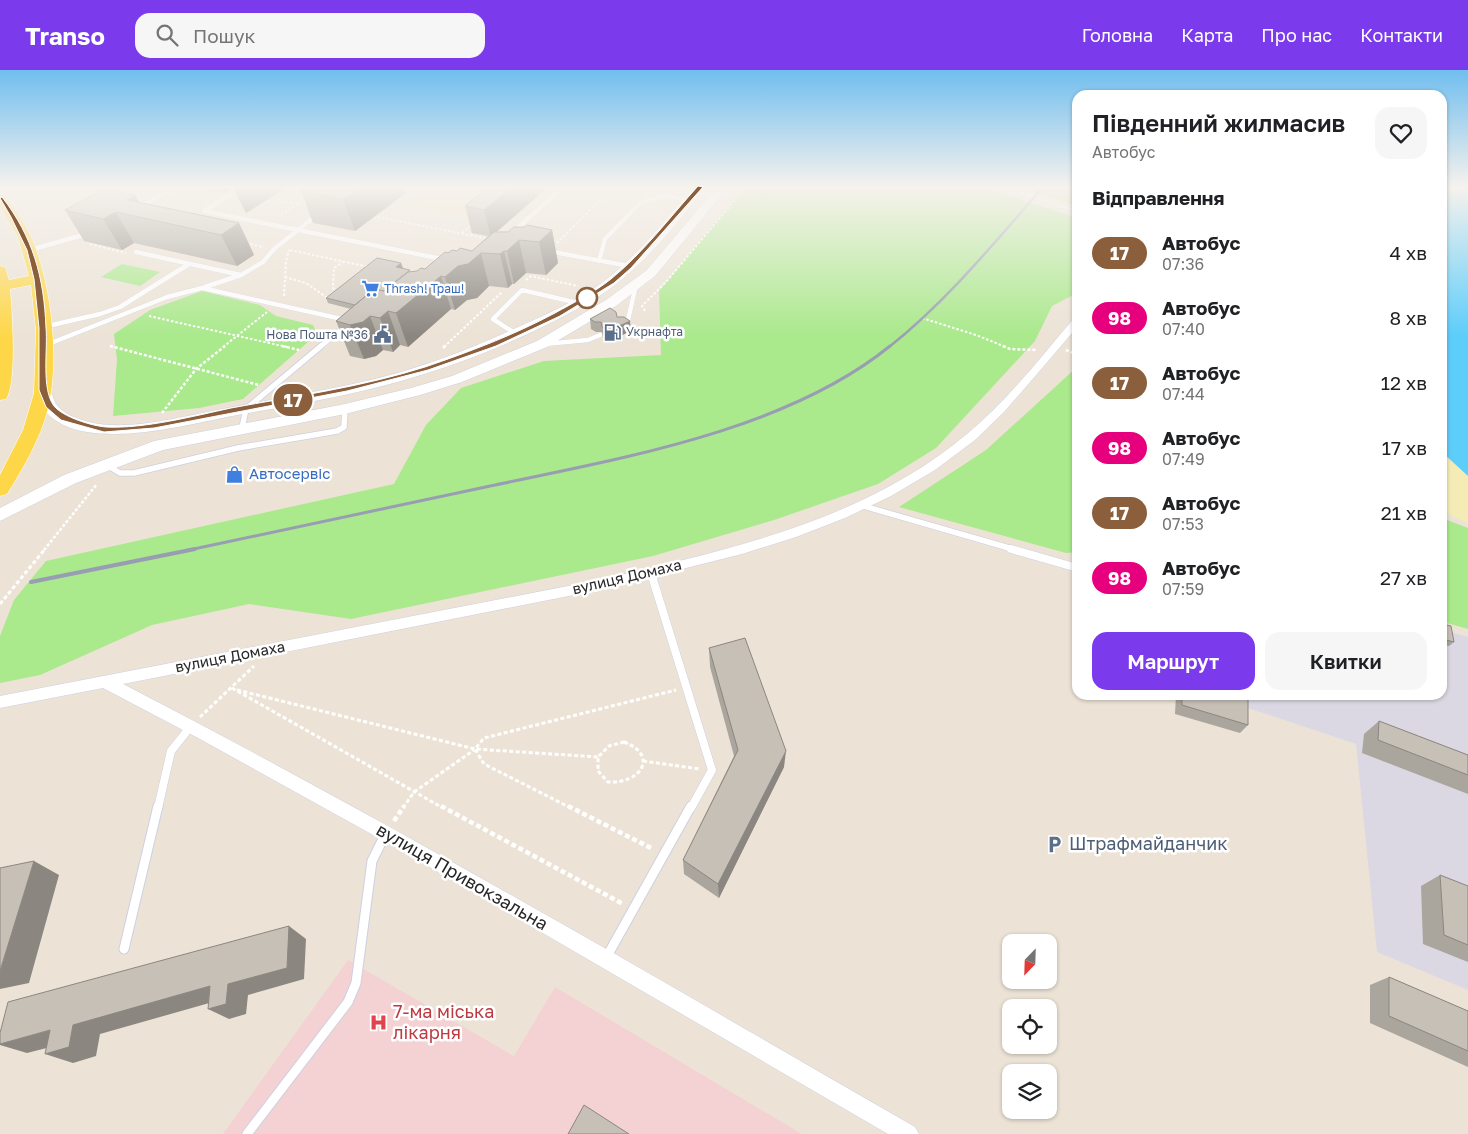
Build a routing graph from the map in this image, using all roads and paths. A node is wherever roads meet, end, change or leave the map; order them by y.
1 (24, 237) edge
2 (79, 237) edge
3 (289, 237) edge
4 (295, 237) edge
5 (335, 237) edge
6 (475, 237) edge
7 (508, 237) edge
8 (564, 237) edge
9 (608, 237) edge
10 (656, 237) edge
11 (682, 237) edge
12 (704, 237) edge
13 (70, 240) junction
14 (502, 242) joint
15 (245, 243) dead end
16 (274, 249) junction
17 (540, 249) edge
18 (30, 250) junction
19 (289, 250) junction
20 (550, 251) junction
21 (136, 252) joint
22 (343, 261) junction
23 (599, 261) junction
24 (457, 262) edge
25 (189, 264) junction
26 (629, 266) junction
27 (0, 270) edge
28 (362, 272) edge
29 (241, 275) junction
30 (285, 277) junction
31 (38, 279) junction
32 (636, 285) junction
33 (1, 286) edge
34 (202, 288) junction
35 (343, 288) edge
36 (337, 293) junction
37 (329, 299) junction
38 (578, 303) junction
39 (284, 306) junction
40 (136, 309) junction
41 (645, 311) dead end
42 (313, 312) junction
43 (922, 318) dead end
44 (621, 324) edge
45 (1072, 326) edge
46 (43, 328) junction
47 (2, 333) edge
48 (516, 334) junction
49 (600, 335) edge
50 (238, 336) junction
51 (542, 344) junction
52 (43, 346) junction
53 (110, 346) dead end
54 (1055, 346) junction
55 (312, 353) junction
56 (196, 370) junction
57 (2, 371) edge
58 (271, 388) junction
59 (43, 390) junction
60 (0, 395) edge
61 (246, 409) junction
62 (345, 409) junction
63 (161, 415) dead end
64 (242, 428) junction
65 (104, 466) junction
66 (0, 489) edge
67 (860, 505) junction
68 (0, 515) edge
69 (1072, 566) edge
70 (652, 573) junction
71 (0, 604) edge
72 (272, 648) junction
73 (103, 682) junction
74 (687, 687) junction
75 (232, 688) junction
76 (0, 702) edge
77 (191, 726) junction
78 (474, 749) junction
79 (598, 757) junction
80 (643, 761) junction
81 (712, 770) junction
82 (414, 792) junction
83 (386, 833) junction
84 (664, 855) junction
85 (634, 910) junction
86 (124, 949) dead end
87 (606, 960) junction
88 (247, 1134) edge
89 (908, 1134) edge

1 - 18 main road
2 - 13 lane
3 - 16 lane
4 - 19 path
5 - 24 lane
6 - 14 path
7 - 14 lane
8 - 20 path
9 - 23 lane
10 - 26 street
11 - 32 street
12 - 41 path
13 - 18 lane
13 - 21 path
15 - 16 path
16 - 19 path
16 - 29 lane
17 - 20 lane
18 - 31 main road
19 - 22 path
19 - 30 path
20 - 23 lane
21 - 25 lane
22 - 28 path
22 - 36 path
23 - 26 lane
25 - 29 lane
25 - 46 lane
26 - 38 street
27 - 33 main road
29 - 34 lane
30 - 37 path
30 - 39 path
31 - 33 main road
31 - 46 main road
32 - 44 lane
32 - 51 street
33 - 47 main road
34 - 39 lane
34 - 40 lane
35 - 36 path
36 - 37 path
37 - 42 path
38 - 48 street
38 - 48 lane
39 - 42 lane
39 - 50 path
40 - 50 path
40 - 52 lane
42 - 55 lane
43 - 54 path
45 - 54 street, вулиця Домаха
46 - 52 main road
47 - 57 main road
48 - 61 street
49 - 51 lane
50 - 55 path
50 - 56 path
51 - 62 street
52 - 59 main road
53 - 56 path
54 - 67 street, вулиця Домаха
55 - 58 lane
56 - 58 path
56 - 63 path
57 - 60 main road
58 - 61 lane
59 - 61 street
59 - 66 main road
61 - 64 lane
62 - 64 street
62 - 65 lane
64 - 65 street
65 - 68 street
65 - 71 path
67 - 69 lane
67 - 70 street, вулиця Домаха
70 - 72 street, вулиця Домаха
70 - 74 lane
72 - 73 street, вулиця Домаха
72 - 75 path
73 - 76 street
73 - 77 street, вулиця Привокзальна
74 - 78 path
74 - 81 lane
75 - 77 path
75 - 78 path
75 - 82 path
77 - 83 street, вулиця Привокзальна
77 - 86 lane
78 - 79 path
78 - 82 path
78 - 84 path
79 - 80 path
79 - 80 path
80 - 81 path
81 - 84 lane
82 - 83 path
82 - 85 path
83 - 87 street, вулиця Привокзальна
83 - 88 lane
84 - 85 lane
85 - 87 lane
87 - 89 street, вулиця Привокзальна

